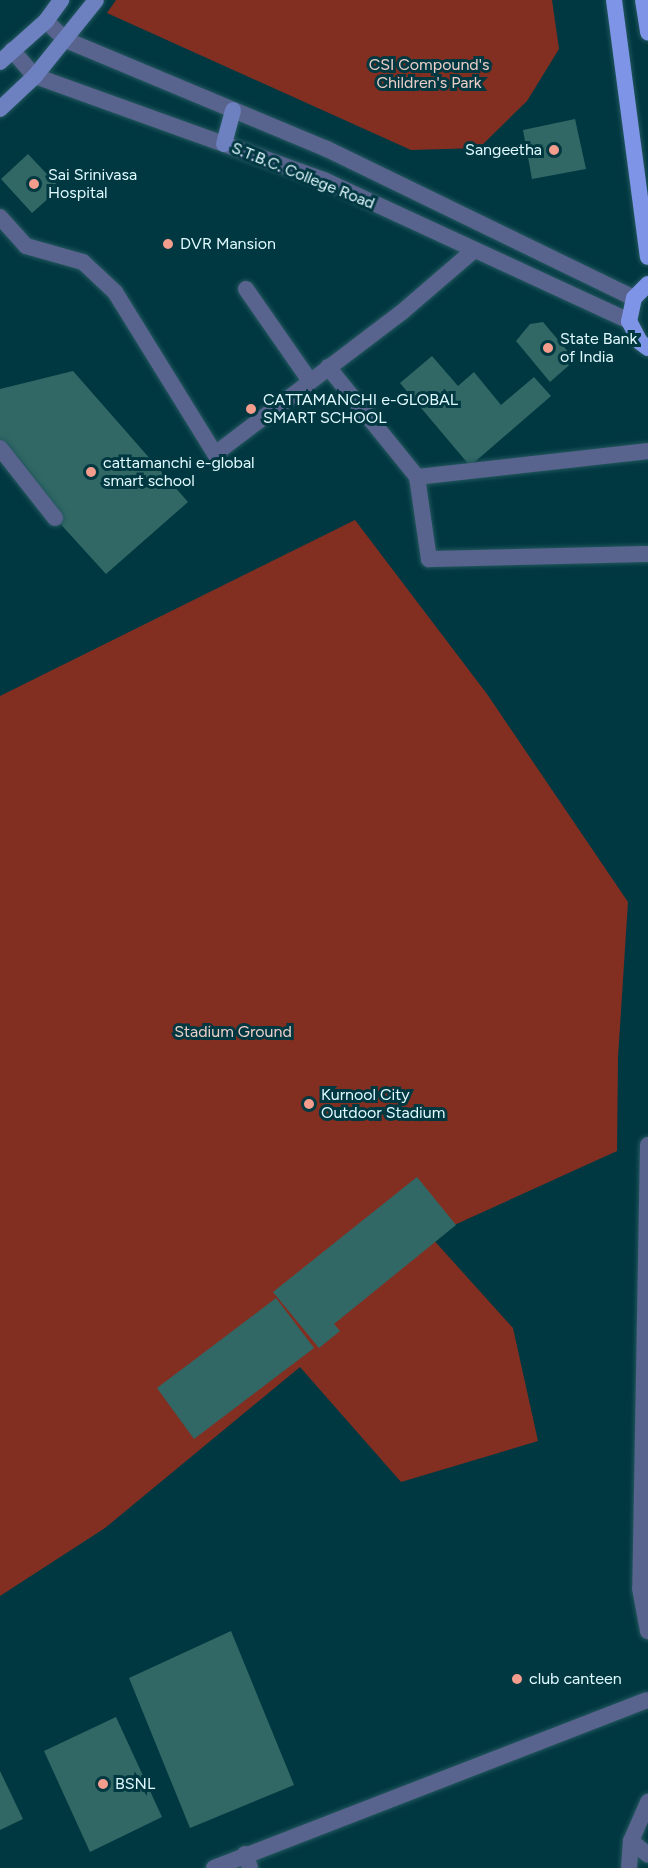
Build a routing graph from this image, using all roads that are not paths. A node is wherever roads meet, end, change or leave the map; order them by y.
1 (61, 0) edge
2 (96, 0) edge
3 (614, 0) edge
4 (643, 0) edge
5 (45, 21) junction
6 (648, 33) edge
7 (66, 40) junction
8 (6, 56) edge
9 (35, 76) junction
10 (0, 109) edge
11 (233, 110) junction
12 (224, 144) junction
13 (0, 217) edge
14 (474, 250) junction
15 (648, 257) edge
16 (648, 284) edge
17 (246, 289) dead end
18 (634, 298) junction
19 (629, 321) junction
20 (648, 348) edge
21 (328, 367) junction
22 (310, 381) junction
23 (0, 448) edge
24 (648, 451) edge
25 (417, 477) junction
26 (56, 518) dead end
27 (648, 554) edge
28 (648, 1145) edge
29 (648, 1631) edge
30 (648, 1705) edge
31 (648, 1802) edge
32 (631, 1841) junction
33 (648, 1855) edge
34 (247, 1861) edge
35 (214, 1868) edge
36 (629, 1868) edge

1 - 5 main road
2 - 7 main road
3 - 15 main road
4 - 6 main road
5 - 7 street
5 - 8 main road
7 - 9 main road
7 - 11 street
8 - 9 street, S.T.B.C. College Road
9 - 10 main road
9 - 12 street, S.T.B.C. College Road
11 - 12 main road
11 - 18 street
12 - 14 street, S.T.B.C. College Road
13 - 22 street
14 - 19 street, S.T.B.C. College Road
14 - 21 street
16 - 18 main road
17 - 22 street
18 - 19 main road
19 - 20 main road
21 - 22 street
21 - 25 street
23 - 26 street
24 - 25 street
25 - 27 street
28 - 29 street
30 - 34 street
31 - 32 street
32 - 33 street
32 - 36 street
34 - 35 street

